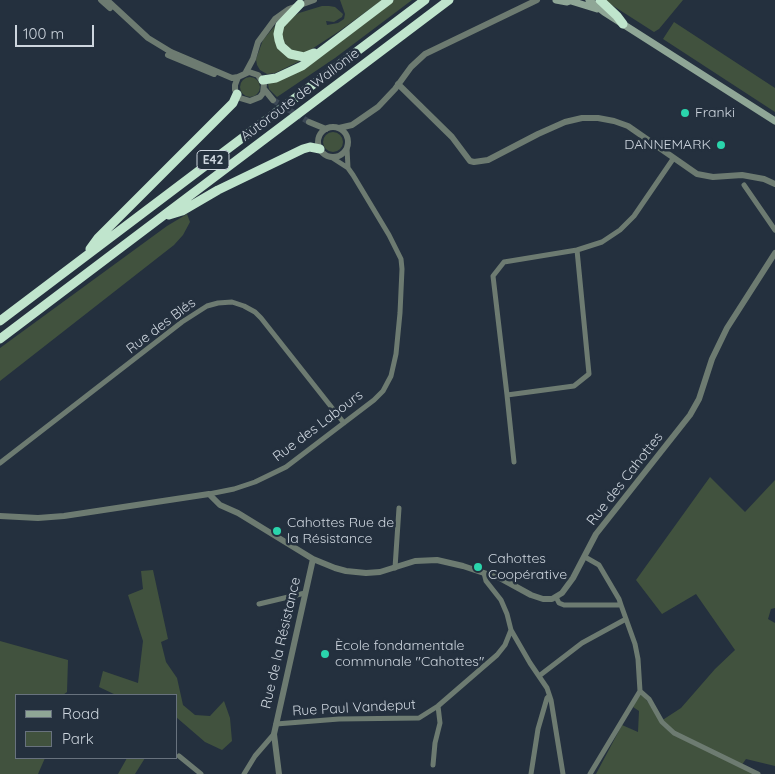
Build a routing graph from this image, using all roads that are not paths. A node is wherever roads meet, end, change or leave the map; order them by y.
1 (101, 0) edge
2 (107, 0) edge
3 (314, 0) edge
4 (389, 0) edge
5 (425, 0) edge
6 (449, 0) edge
7 (537, 0) edge
8 (556, 0) edge
9 (589, 0) edge
10 (600, 0) edge
11 (572, 1) edge
12 (300, 4) junction
13 (604, 12) junction
14 (623, 24) junction
15 (324, 49) junction
16 (253, 59) junction
17 (246, 72) junction
18 (238, 77) junction
19 (262, 81) junction
20 (398, 84) junction
21 (236, 90) junction
22 (260, 97) junction
23 (775, 121) edge
24 (352, 125) junction
25 (339, 128) junction
26 (326, 129) junction
27 (319, 135) junction
28 (348, 139) junction
29 (347, 148) junction
30 (320, 149) junction
31 (331, 157) junction
32 (673, 159) junction
33 (348, 168) junction
34 (775, 184) edge
35 (744, 185) dead end
36 (159, 219) junction
37 (775, 230) edge
38 (577, 250) junction
39 (775, 253) edge
40 (85, 257) junction
41 (0, 321) edge
42 (0, 339) edge
43 (506, 396) junction
44 (344, 423) junction
45 (514, 462) dead end
46 (0, 463) edge
47 (209, 494) junction
48 (398, 508) dead end
49 (0, 516) edge
50 (586, 557) junction
51 (314, 559) junction
52 (395, 568) junction
53 (484, 573) junction
54 (305, 593) junction
55 (556, 597) junction
56 (259, 604) dead end
57 (621, 605) junction
58 (626, 619) junction
59 (511, 630) junction
60 (539, 676) junction
61 (640, 691) junction
62 (549, 696) junction
63 (438, 706) junction
64 (276, 724) junction
65 (274, 734) junction
66 (179, 756) dead end
67 (433, 765) dead end
68 (202, 774) edge
69 (244, 774) edge
70 (280, 774) edge
71 (531, 774) edge
72 (563, 774) edge
73 (590, 774) edge
74 (758, 774) edge

1 - 21 street
2 - 18 street
3 - 12 street
4 - 15 highway
5 - 40 highway, Autoroute de Wallonie / E42
6 - 36 highway, Autoroute de Wallonie / E42
7 - 20 street
8 - 11 main road
9 - 13 main road
10 - 14 highway
11 - 13 main road
12 - 15 highway
12 - 16 street
13 - 14 main road
14 - 23 main road
15 - 19 highway
16 - 17 street
16 - 19 street
17 - 18 street
17 - 19 street
18 - 21 street
19 - 22 street
19 - 22 street
20 - 24 street
20 - 32 street
21 - 22 street
21 - 40 highway
24 - 25 street
24 - 28 street
25 - 26 street
25 - 28 street
26 - 27 street
26 - 27 street
27 - 30 street
28 - 29 street
29 - 31 street
29 - 33 street, Rue des Labours
30 - 31 street
30 - 36 highway
31 - 33 street, Rue des Labours
32 - 34 street
32 - 38 street
33 - 44 street, Rue des Labours
35 - 37 street
36 - 42 highway, Autoroute de Wallonie / E42
38 - 43 street
38 - 43 street
39 - 50 street, Rue des Cahottes
40 - 41 highway, Autoroute de Wallonie / E42
43 - 45 street
44 - 46 street, Rue des Blés
44 - 47 street, Rue des Labours
47 - 49 street, Rue des Labours
47 - 51 street
48 - 52 street
50 - 55 street, Rue des Cahottes
50 - 57 street
51 - 52 street
51 - 54 street, Rue de la Résistance
52 - 53 street
53 - 55 street
53 - 59 street
54 - 56 street
54 - 64 street, Rue de la Résistance
55 - 57 street
57 - 58 street
58 - 60 street
58 - 61 street
59 - 60 street
59 - 63 street, Rue Paul Vandeput
60 - 62 street
61 - 73 street
61 - 74 street
62 - 71 street
62 - 72 street
63 - 64 street, Rue Paul Vandeput
63 - 67 street
64 - 65 street, Rue de la Résistance
65 - 69 street
65 - 70 street, Rue de la Résistance
66 - 68 street

